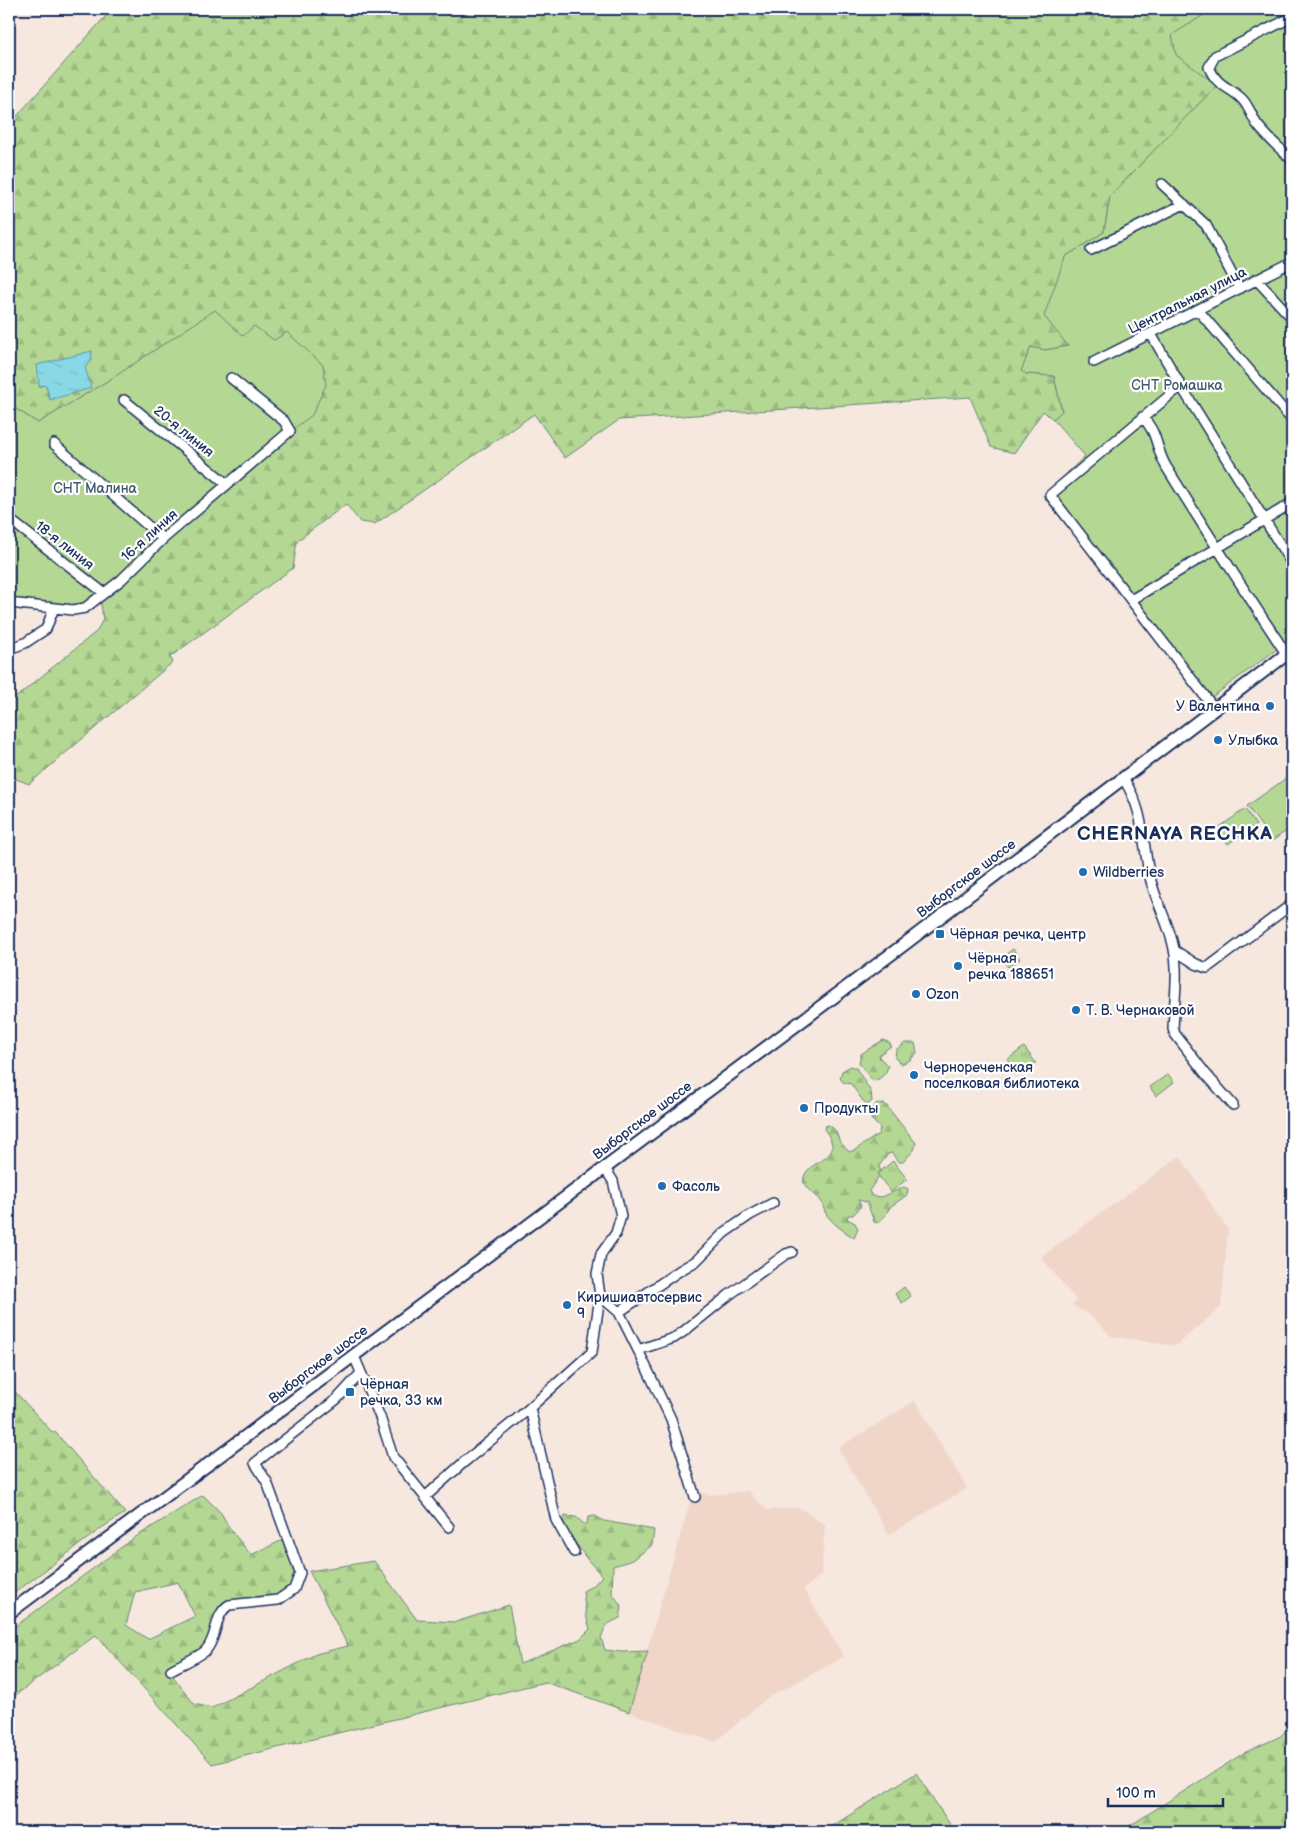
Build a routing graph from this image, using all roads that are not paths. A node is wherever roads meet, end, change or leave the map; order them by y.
1 (1292, 17) edge
2 (1292, 160) edge
3 (1162, 184) dead end
4 (1184, 204) junction
5 (1091, 250) dead end
6 (1292, 262) edge
7 (1256, 280) junction
8 (1239, 288) junction
9 (1198, 310) junction
10 (1292, 318) edge
11 (1151, 334) junction
12 (1094, 362) dead end
13 (231, 378) dead end
14 (1181, 386) junction
15 (124, 400) dead end
16 (1142, 417) junction
17 (1292, 420) edge
18 (54, 444) dead end
19 (228, 484) junction
20 (1292, 503) edge
21 (9, 519) edge
22 (1264, 520) junction
23 (163, 539) junction
24 (1217, 549) junction
25 (1292, 564) edge
26 (104, 593) junction
27 (1131, 600) junction
28 (9, 603) edge
29 (54, 608) junction
30 (9, 649) edge
31 (1289, 653) edge
32 (1214, 708) junction
33 (1123, 778) junction
34 (1292, 904) edge
35 (1174, 950) junction
36 (1233, 1105) dead end
37 (604, 1167) junction
38 (773, 1203) dead end
39 (792, 1252) dead end
40 (600, 1296) junction
41 (618, 1312) junction
42 (638, 1350) junction
43 (354, 1356) junction
44 (361, 1373) junction
45 (530, 1408) junction
46 (426, 1497) junction
47 (695, 1498) dead end
48 (449, 1527) dead end
49 (574, 1552) dead end
50 (9, 1613) edge
51 (171, 1670) dead end

1 - 2 street
3 - 4 street
4 - 5 street
4 - 8 street
6 - 7 street, Центральная улица
7 - 8 street, Центральная улица
7 - 10 street
8 - 9 street, Центральная улица
9 - 11 street, Центральная улица
9 - 17 street
11 - 12 street, Центральная улица
11 - 14 street
13 - 19 street, 16-я линия
14 - 16 street
14 - 22 street
15 - 19 street, 20-я линия
16 - 24 street
16 - 27 street
18 - 23 street
19 - 23 street, 16-я линия
20 - 22 street
21 - 26 street, 18-я линия
22 - 24 street
22 - 25 street
23 - 26 street, 16-я линия
24 - 27 street
24 - 31 street
26 - 29 street, 16-я линия
27 - 32 street
28 - 29 street, 16-я линия
29 - 30 street
31 - 32 main road, Выборгское шоссе
32 - 33 main road, Выборгское шоссе
33 - 35 street
33 - 37 main road, Выборгское шоссе
34 - 35 street
35 - 36 street
37 - 40 street
37 - 43 main road, Выборгское шоссе
38 - 41 street
39 - 42 street
40 - 41 street
40 - 45 street
41 - 42 street
42 - 47 street
43 - 44 street
43 - 50 main road, Выборгское шоссе
44 - 46 street
44 - 51 street
45 - 46 street
45 - 49 street
46 - 48 street

